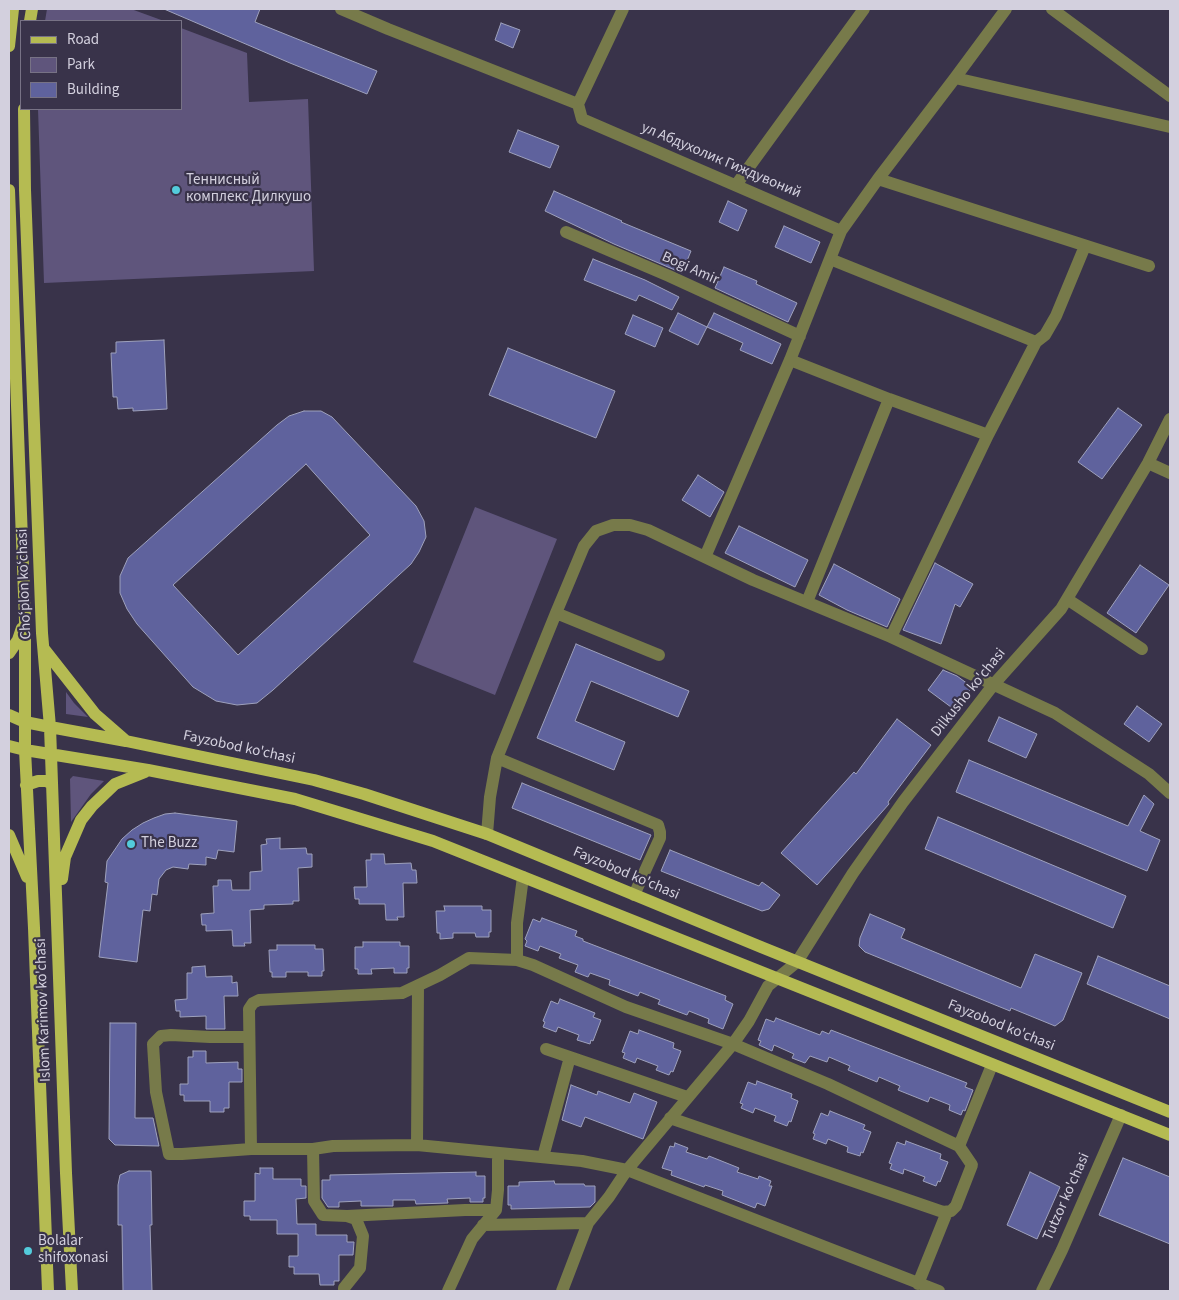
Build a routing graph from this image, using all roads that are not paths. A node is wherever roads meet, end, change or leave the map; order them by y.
1 (13, 9) edge
2 (341, 9) edge
3 (623, 9) edge
4 (864, 9) edge
5 (1006, 9) edge
6 (1052, 9) edge
7 (9, 46) edge
8 (955, 78) junction
9 (1168, 90) edge
10 (578, 104) junction
11 (24, 110) edge
12 (1170, 126) edge
13 (878, 178) junction
14 (736, 185) junction
15 (9, 190) edge
16 (841, 231) junction
17 (566, 232) dead end
18 (1085, 246) junction
19 (830, 259) junction
20 (1149, 266) dead end
21 (800, 336) junction
22 (1036, 342) junction
23 (790, 360) junction
24 (889, 399) junction
25 (1170, 419) edge
26 (988, 435) junction
27 (1148, 463) junction
28 (1170, 474) edge
29 (706, 557) junction
30 (1067, 599) junction
31 (807, 602) junction
32 (556, 613) junction
33 (25, 621) junction
34 (891, 637) junction
35 (44, 649) junction
36 (1142, 649) dead end
37 (9, 653) edge
38 (659, 656) dead end
39 (994, 684) junction
40 (24, 694) junction
41 (48, 697) junction
42 (9, 715) edge
43 (25, 722) junction
44 (50, 727) junction
45 (126, 741) junction
46 (9, 746) edge
47 (25, 750) junction
48 (51, 754) junction
49 (497, 758) junction
50 (148, 770) junction
51 (52, 784) junction
52 (26, 785) junction
53 (1170, 793) edge
54 (487, 834) junction
55 (9, 836) edge
56 (523, 877) junction
57 (32, 890) junction
58 (634, 895) junction
59 (57, 917) junction
60 (517, 960) junction
61 (796, 962) junction
62 (779, 978) junction
63 (418, 986) junction
64 (249, 1037) junction
65 (733, 1044) junction
66 (546, 1049) dead end
67 (570, 1057) junction
68 (992, 1064) junction
69 (687, 1097) junction
70 (1170, 1112) edge
71 (1121, 1115) junction
72 (670, 1118) junction
73 (1170, 1135) edge
74 (417, 1145) junction
75 (959, 1146) junction
76 (251, 1149) junction
77 (313, 1149) junction
78 (498, 1153) junction
79 (544, 1157) junction
80 (628, 1170) junction
81 (496, 1210) junction
82 (947, 1212) junction
83 (347, 1216) junction
84 (588, 1223) junction
85 (483, 1225) junction
86 (918, 1284) junction
87 (48, 1291) edge
88 (72, 1291) edge
89 (344, 1291) edge
90 (448, 1291) edge
91 (562, 1291) edge
92 (939, 1291) edge
93 (1042, 1291) edge

1 - 7 main road
2 - 10 street
3 - 10 street
4 - 14 street
5 - 8 street
6 - 9 street
8 - 12 street
8 - 13 street
10 - 14 street, ул Абдухолик Гиждувоний
11 - 35 main road, Choʻplon koʻchasi
13 - 16 street
13 - 18 street
14 - 16 street, ул Абдухолик Гиждувоний
15 - 33 main road, Choʻplon koʻchasi
16 - 19 street
17 - 21 street
18 - 20 street
18 - 22 street
19 - 21 street
19 - 22 street
21 - 23 street
22 - 26 street
23 - 24 street
23 - 29 street
24 - 26 street
24 - 31 street
25 - 27 street, Dilkusho ko'chasi
26 - 34 street
27 - 28 street
27 - 30 street, Dilkusho ko'chasi
29 - 31 street
29 - 32 street
30 - 36 street
30 - 39 street, Dilkusho ko'chasi
31 - 34 street
32 - 38 street
32 - 49 street
33 - 37 main road
33 - 40 main road, Choʻplon koʻchasi
34 - 39 street
35 - 41 main road, Choʻplon koʻchasi
35 - 45 main road
39 - 53 street
39 - 61 street, Dilkusho ko'chasi
40 - 41 main road
40 - 43 main road, Choʻplon koʻchasi
41 - 44 main road, Choʻplon koʻchasi
42 - 43 main road, Fayzobod ko'chasi
43 - 44 main road, Fayzobod ko'chasi
43 - 47 main road, Choʻplon koʻchasi
44 - 45 main road, Fayzobod ko'chasi
44 - 48 main road, Islom Karimov ko'chasi
45 - 54 main road, Fayzobod ko'chasi
46 - 47 main road
47 - 48 main road
47 - 52 main road, Islom Karimov ko'chasi
48 - 50 main road
48 - 51 main road, Islom Karimov ko'chasi
49 - 54 street
49 - 58 street
50 - 56 main road
50 - 59 main road
51 - 52 main road
51 - 59 main road, Islom Karimov ko'chasi
52 - 57 main road, Islom Karimov ko'chasi
54 - 58 main road, Fayzobod ko'chasi
55 - 57 main road
56 - 60 street
56 - 62 main road
57 - 87 main road, Islom Karimov ko'chasi
58 - 61 main road, Fayzobod ko'chasi
59 - 88 main road, Islom Karimov ko'chasi
60 - 63 street
60 - 65 street
61 - 62 street, Dilkusho ko'chasi
61 - 70 main road, Fayzobod ko'chasi
62 - 65 street, Dilkusho ko'chasi
62 - 68 main road
63 - 64 street
63 - 74 street
64 - 76 street
64 - 76 street
65 - 69 street, Dilkusho ko'chasi
65 - 75 street
66 - 67 street
67 - 69 street
67 - 79 street
68 - 71 main road
68 - 75 street
69 - 72 street, Dilkusho ko'chasi
71 - 73 main road
71 - 93 street, Tutzor ko'chasi
72 - 80 street, Dilkusho ko'chasi
72 - 82 street
74 - 77 street
74 - 78 street
75 - 82 street
76 - 77 street
77 - 83 street
78 - 79 street
78 - 81 street
79 - 80 street
80 - 84 street, Dilkusho ko'chasi
80 - 86 street
81 - 83 street
81 - 85 street
82 - 86 street
83 - 89 street
84 - 85 street
84 - 91 street, Dilkusho ko'chasi
85 - 90 street
86 - 92 street

